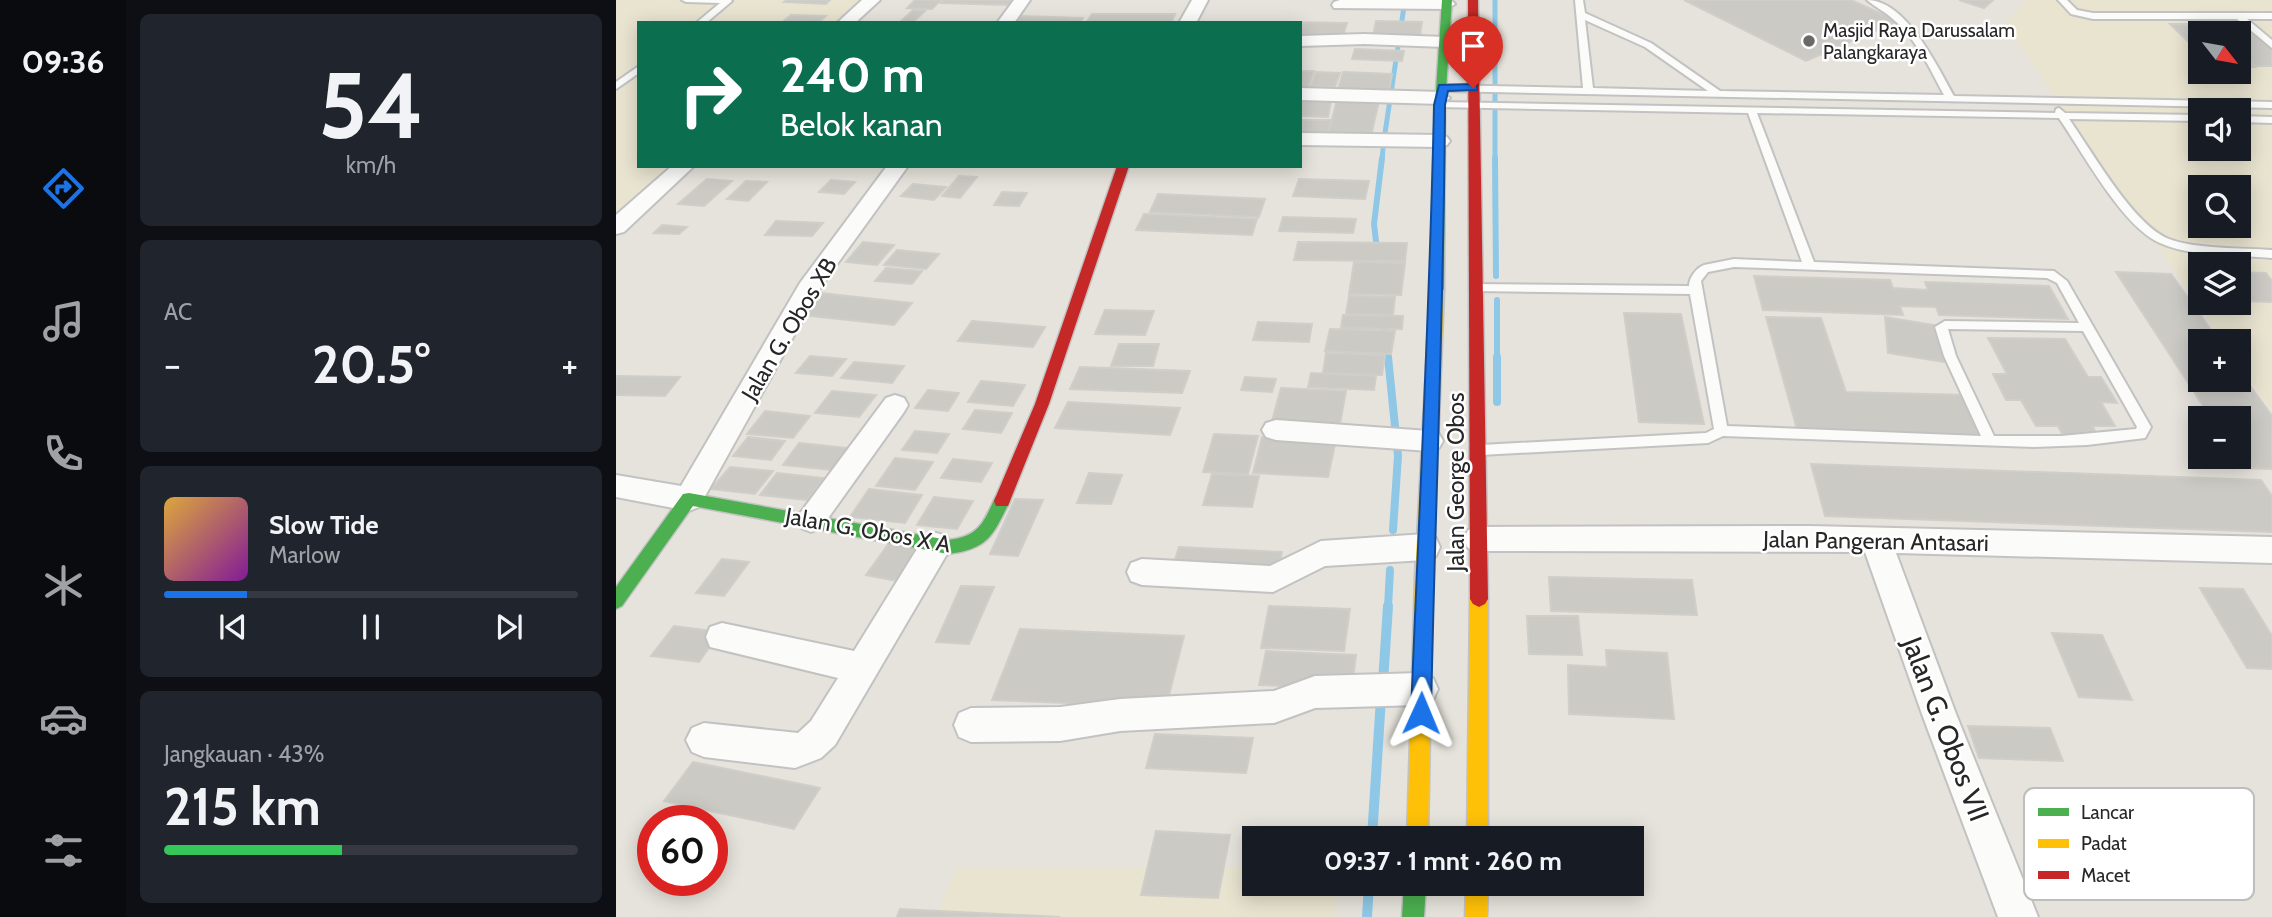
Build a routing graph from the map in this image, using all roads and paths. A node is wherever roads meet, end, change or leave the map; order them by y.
1 (685, 0) edge
2 (872, 0) edge
3 (1022, 0) edge
4 (1200, 0) edge
5 (1473, 0) edge
6 (1579, 0) edge
7 (1871, 0) edge
8 (2062, 0) edge
9 (728, 1) edge
10 (1447, 2) edge
11 (1340, 5) dead end
12 (1581, 15) junction
13 (2239, 16) junction
14 (2272, 16) edge
15 (702, 21) edge
16 (847, 21) edge
17 (1006, 21) edge
18 (1189, 21) edge
19 (1302, 41) edge
20 (1445, 42) junction
21 (2272, 45) edge
22 (637, 70) edge
23 (616, 86) edge
24 (1588, 89) junction
25 (1717, 92) junction
26 (1302, 94) edge
27 (1473, 96) junction
28 (1441, 97) junction
29 (1951, 99) junction
30 (2052, 101) junction
31 (2272, 105) edge
32 (1694, 107) junction
33 (1751, 109) junction
34 (2062, 115) junction
35 (2188, 118) edge
36 (2251, 119) edge
37 (2272, 120) edge
38 (1302, 139) edge
39 (1440, 141) junction
40 (682, 168) edge
41 (897, 168) edge
42 (1122, 168) edge
43 (616, 227) edge
44 (2272, 257) edge
45 (1809, 265) junction
46 (1477, 287) junction
47 (1695, 290) junction
48 (2086, 327) junction
49 (895, 405) dead end
50 (1276, 430) dead end
51 (1721, 431) junction
52 (1429, 441) junction
53 (1990, 441) junction
54 (1480, 450) junction
55 (616, 486) edge
56 (690, 499) junction
57 (811, 520) junction
58 (1479, 539) junction
59 (1876, 540) junction
60 (936, 545) junction
61 (1425, 547) junction
62 (2272, 550) edge
63 (1142, 572) dead end
64 (616, 601) edge
65 (722, 637) dead end
66 (862, 668) junction
67 (1421, 689) junction
68 (971, 725) dead end
69 (704, 740) dead end
70 (1417, 826) edge
71 (1477, 826) edge
72 (1414, 896) edge
73 (1477, 896) edge
74 (1413, 917) edge
75 (1476, 917) edge
76 (2018, 917) edge

1 - 9 lane
2 - 16 street
3 - 17 street
4 - 18 street
5 - 27 main road, Jalan George Obos
6 - 12 lane
7 - 29 lane
8 - 13 lane
9 - 15 lane
10 - 11 street
10 - 20 main road, Jalan George Obos
12 - 24 lane
12 - 25 lane
13 - 14 lane
13 - 21 lane
19 - 20 street
20 - 28 main road, Jalan George Obos
22 - 23 lane
24 - 25 lane
24 - 27 lane
25 - 29 lane
25 - 32 lane
26 - 28 street
27 - 28 lane
27 - 28 lane
27 - 32 lane
27 - 46 main road, Jalan George Obos
28 - 39 main road, Jalan George Obos
29 - 30 lane
30 - 31 lane
30 - 34 lane
32 - 33 lane
33 - 34 lane
33 - 45 lane
34 - 35 lane
34 - 44 lane
36 - 37 lane
38 - 39 street
39 - 52 main road, Jalan George Obos
40 - 43 street
41 - 56 street, Jalan G. Obos XB
42 - 60 main road, Jalan G. Obos X A
45 - 47 lane
45 - 48 lane
46 - 47 lane
46 - 54 main road, Jalan George Obos
47 - 51 lane
48 - 53 lane
48 - 53 lane
49 - 57 street
50 - 52 street
51 - 53 lane
51 - 54 lane
52 - 61 main road, Jalan George Obos
54 - 58 main road, Jalan George Obos
55 - 56 street
56 - 57 main road, Jalan G. Obos X A
56 - 64 main road
57 - 60 main road, Jalan G. Obos X A
58 - 59 street, Jalan Pangeran Antasari
58 - 71 main road, Jalan George Obos
59 - 62 street, Jalan Pangeran Antasari
59 - 76 street, Jalan G. Obos VII
60 - 66 street
61 - 63 street
61 - 67 main road, Jalan George Obos
65 - 66 street
66 - 69 street
67 - 68 street
67 - 70 main road, Jalan George Obos
72 - 74 main road
73 - 75 main road

